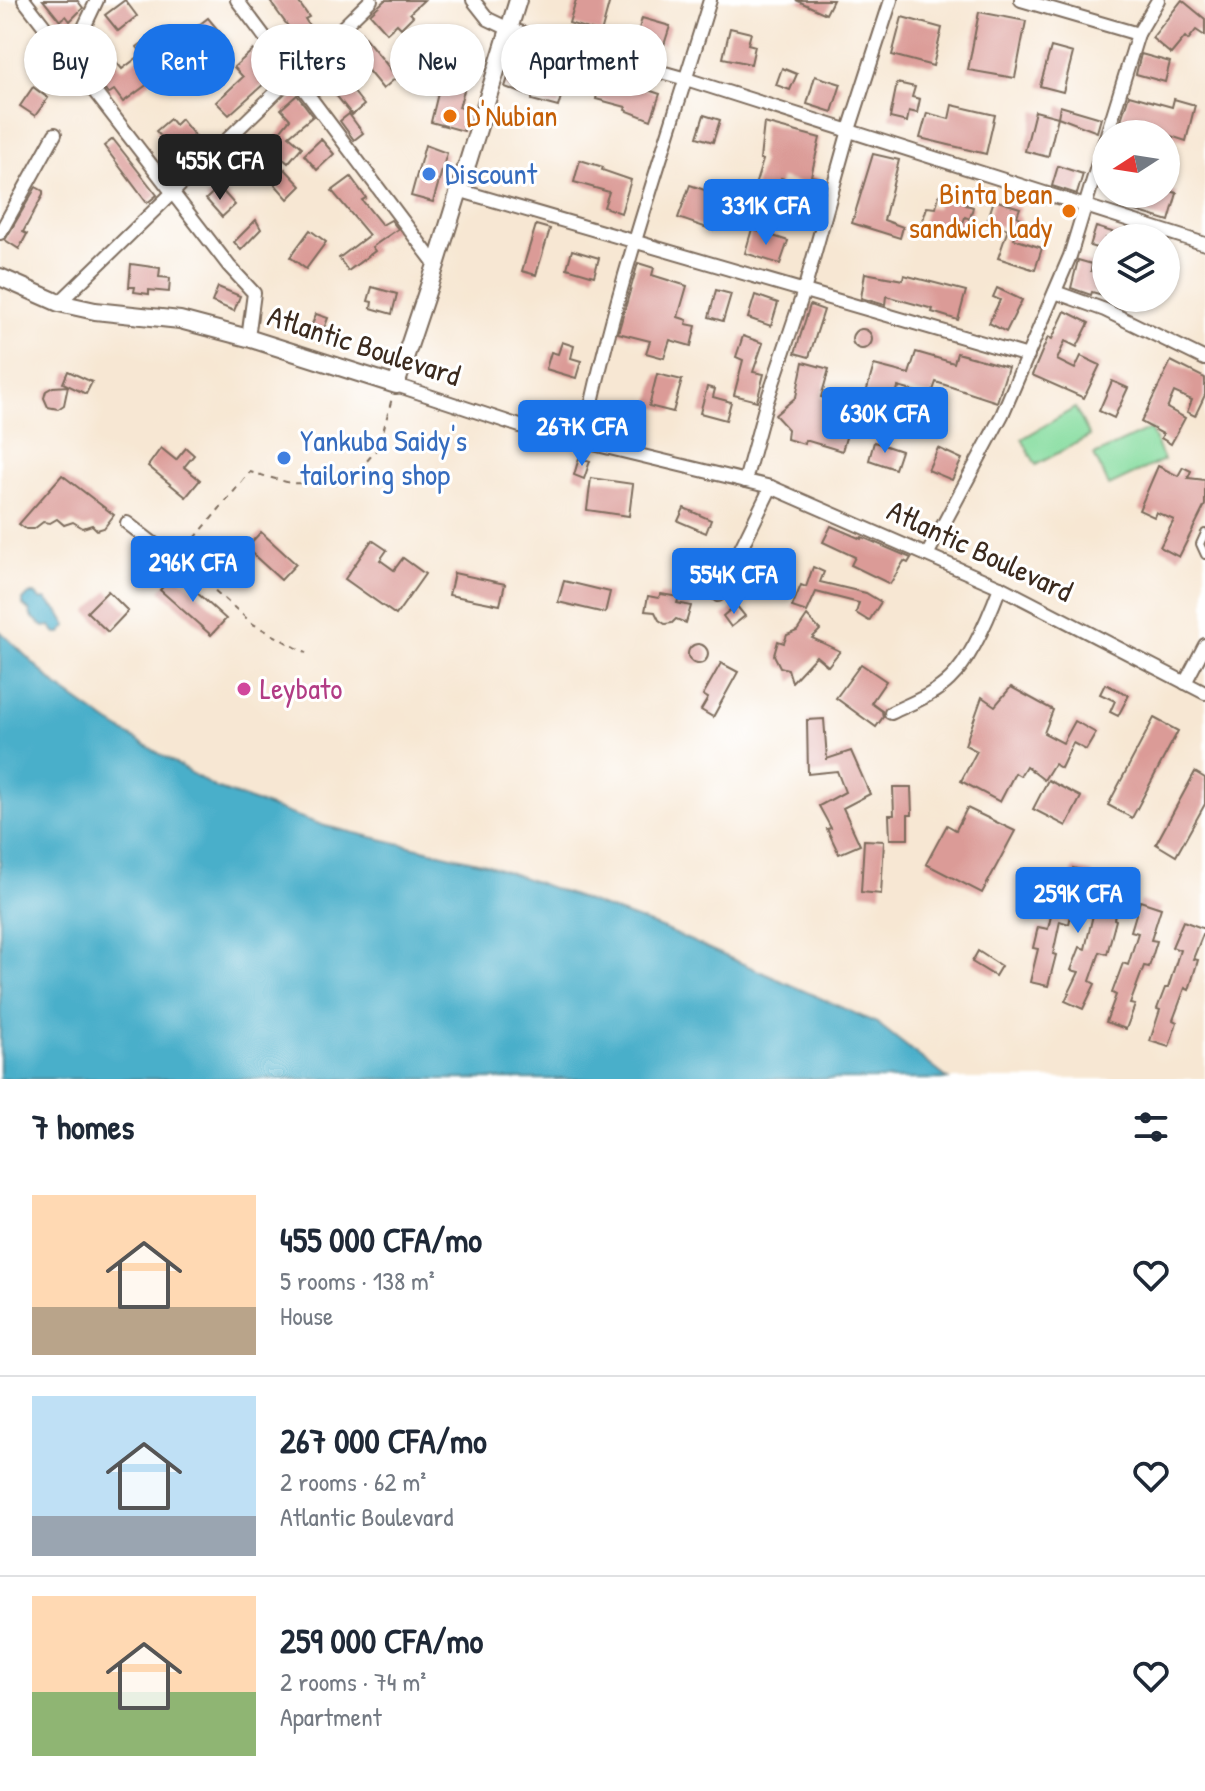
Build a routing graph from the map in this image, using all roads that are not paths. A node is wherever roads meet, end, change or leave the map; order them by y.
1 (24, 0) edge
2 (97, 0) edge
3 (237, 0) edge
4 (371, 0) edge
5 (473, 0) edge
6 (518, 0) edge
7 (710, 0) edge
8 (891, 0) edge
9 (1021, 0) edge
10 (1158, 0) edge
11 (42, 24) edge
12 (86, 24) edge
13 (255, 24) edge
14 (346, 24) edge
15 (511, 24) edge
16 (501, 25) edge
17 (1138, 34) junction
18 (501, 54) edge
19 (667, 74) edge
20 (686, 79) junction
21 (98, 96) edge
22 (272, 96) edge
23 (310, 96) edge
24 (1111, 120) edge
25 (849, 130) junction
26 (55, 134) dead end
27 (1092, 180) edge
28 (458, 190) junction
29 (171, 191) junction
30 (1084, 205) junction
31 (0, 233) edge
32 (634, 241) junction
33 (1205, 244) edge
34 (436, 265) junction
35 (0, 277) edge
36 (804, 291) junction
37 (1055, 292) junction
38 (59, 303) junction
39 (248, 338) junction
40 (1028, 356) junction
41 (1205, 359) edge
42 (396, 385) junction
43 (584, 440) junction
44 (745, 481) junction
45 (771, 487) junction
46 (127, 523) dead end
47 (1205, 533) edge
48 (927, 555) junction
49 (1205, 555) edge
50 (194, 562) road end
51 (1000, 587) junction
52 (718, 595) dead end
53 (1205, 645) edge
54 (1185, 683) junction
55 (1205, 693) edge
56 (891, 713) dead end

1 - 11 street
2 - 12 street
3 - 13 street
4 - 14 street
5 - 16 street
6 - 15 street
7 - 20 street
8 - 25 street
9 - 17 street
10 - 17 street
17 - 24 street
18 - 28 street
19 - 20 street
20 - 25 street
20 - 32 street
21 - 29 street
22 - 29 street
23 - 34 street
25 - 30 street
25 - 36 street
26 - 31 street
27 - 30 street
28 - 32 street
28 - 34 street
29 - 38 street
29 - 39 street
30 - 33 street
30 - 37 street
32 - 36 street
32 - 43 street
34 - 42 street
35 - 38 street, Atlantic Boulevard
36 - 40 street
36 - 44 street
37 - 40 street
37 - 41 street
38 - 39 street, Atlantic Boulevard
39 - 42 street, Atlantic Boulevard
40 - 48 street
42 - 43 street, Atlantic Boulevard
43 - 44 street, Atlantic Boulevard
44 - 45 street, Atlantic Boulevard
45 - 48 street, Atlantic Boulevard
45 - 52 street
46 - 50 street
47 - 49 lane
48 - 51 street, Atlantic Boulevard
51 - 54 street, Atlantic Boulevard
51 - 56 street
53 - 54 street
54 - 55 street, Atlantic Boulevard

